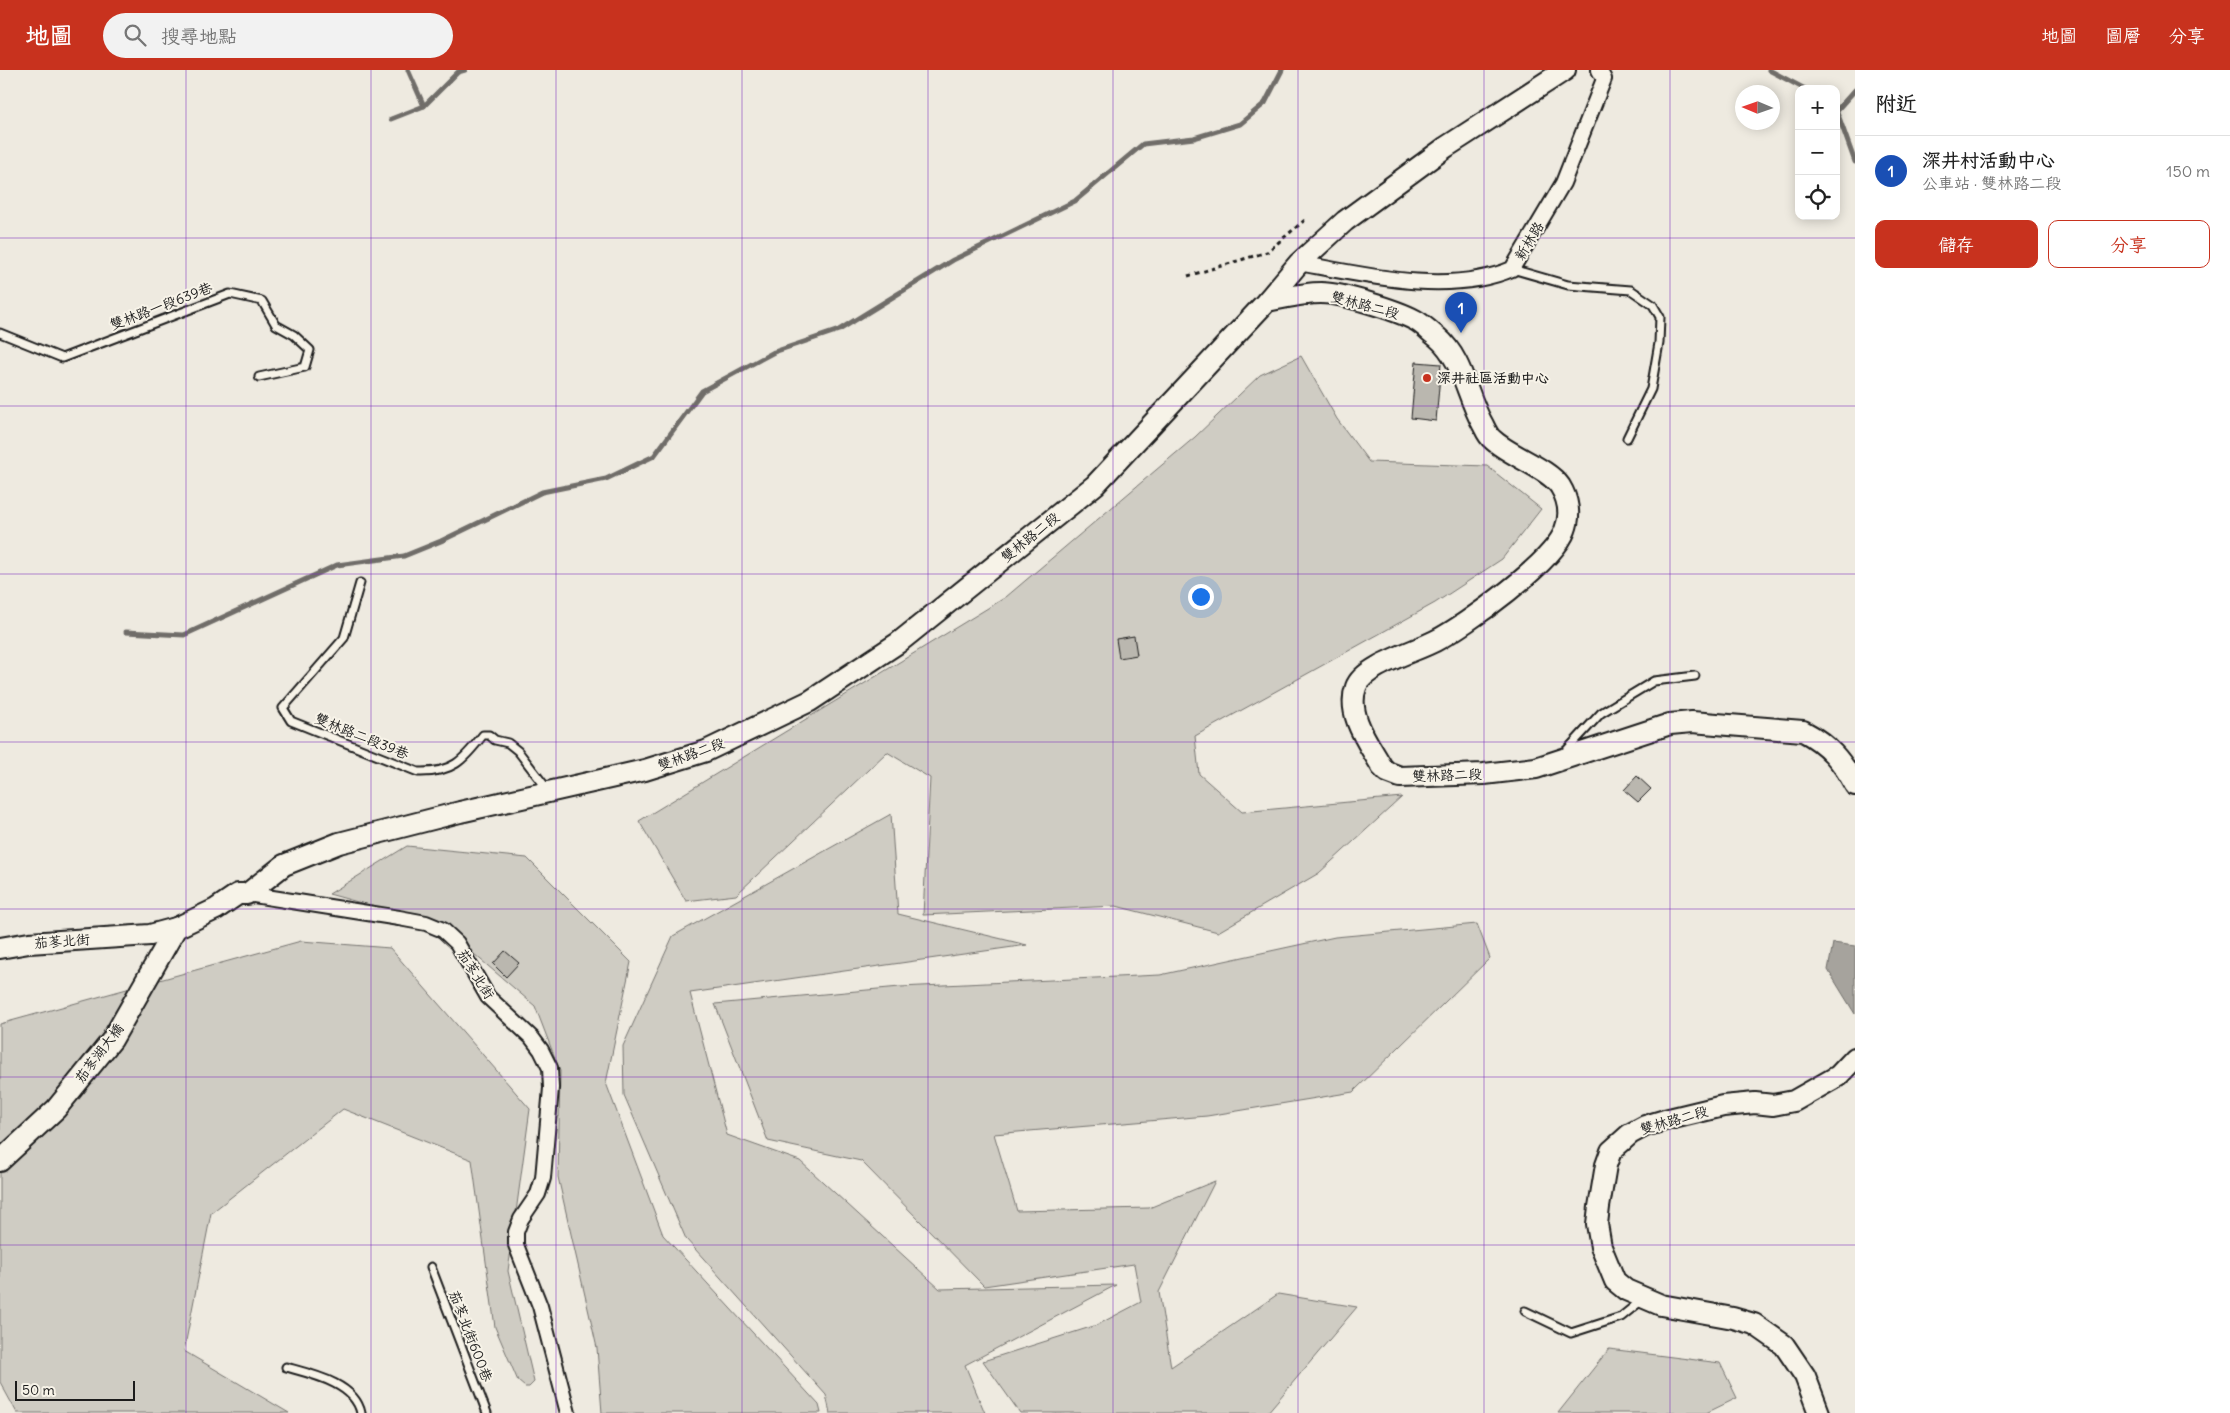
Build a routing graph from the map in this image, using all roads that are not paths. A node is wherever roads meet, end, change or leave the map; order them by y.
1 (1565, 70) edge
2 (1599, 70) edge
3 (1299, 263) junction
4 (1512, 269) junction
5 (1267, 300) junction
6 (0, 333) edge
7 (259, 377) dead end
8 (1627, 438) dead end
9 (360, 583) dead end
10 (1696, 676) dead end
11 (1556, 761) junction
12 (1855, 785) edge
13 (549, 792) junction
14 (247, 894) junction
15 (176, 928) junction
16 (0, 948) edge
17 (1855, 1058) edge
18 (0, 1161) edge
19 (432, 1267) dead end
20 (1644, 1299) junction
21 (1525, 1311) dead end
22 (286, 1367) dead end
23 (361, 1413) edge
24 (487, 1413) edge
25 (568, 1413) edge
26 (1819, 1413) edge

1 - 3 street
2 - 4 street, 新林路
3 - 4 street, 新林路
3 - 5 street
4 - 8 lane
5 - 11 street, 雙林路二段
5 - 13 street, 雙林路二段
6 - 7 lane, 雙林路一段639巷
9 - 13 lane, 雙林路二段39巷
10 - 11 lane
11 - 12 street, 雙林路二段
13 - 14 street, 雙林路二段
14 - 15 street, 茄苳北街
14 - 25 street, 茄苳北街
15 - 16 street, 茄苳北街
15 - 18 street, 茄苳湖大橋
17 - 20 street, 雙林路二段
19 - 24 lane, 茄苳北街600巷
20 - 21 lane
20 - 26 street, 雙林路二段
22 - 23 lane

